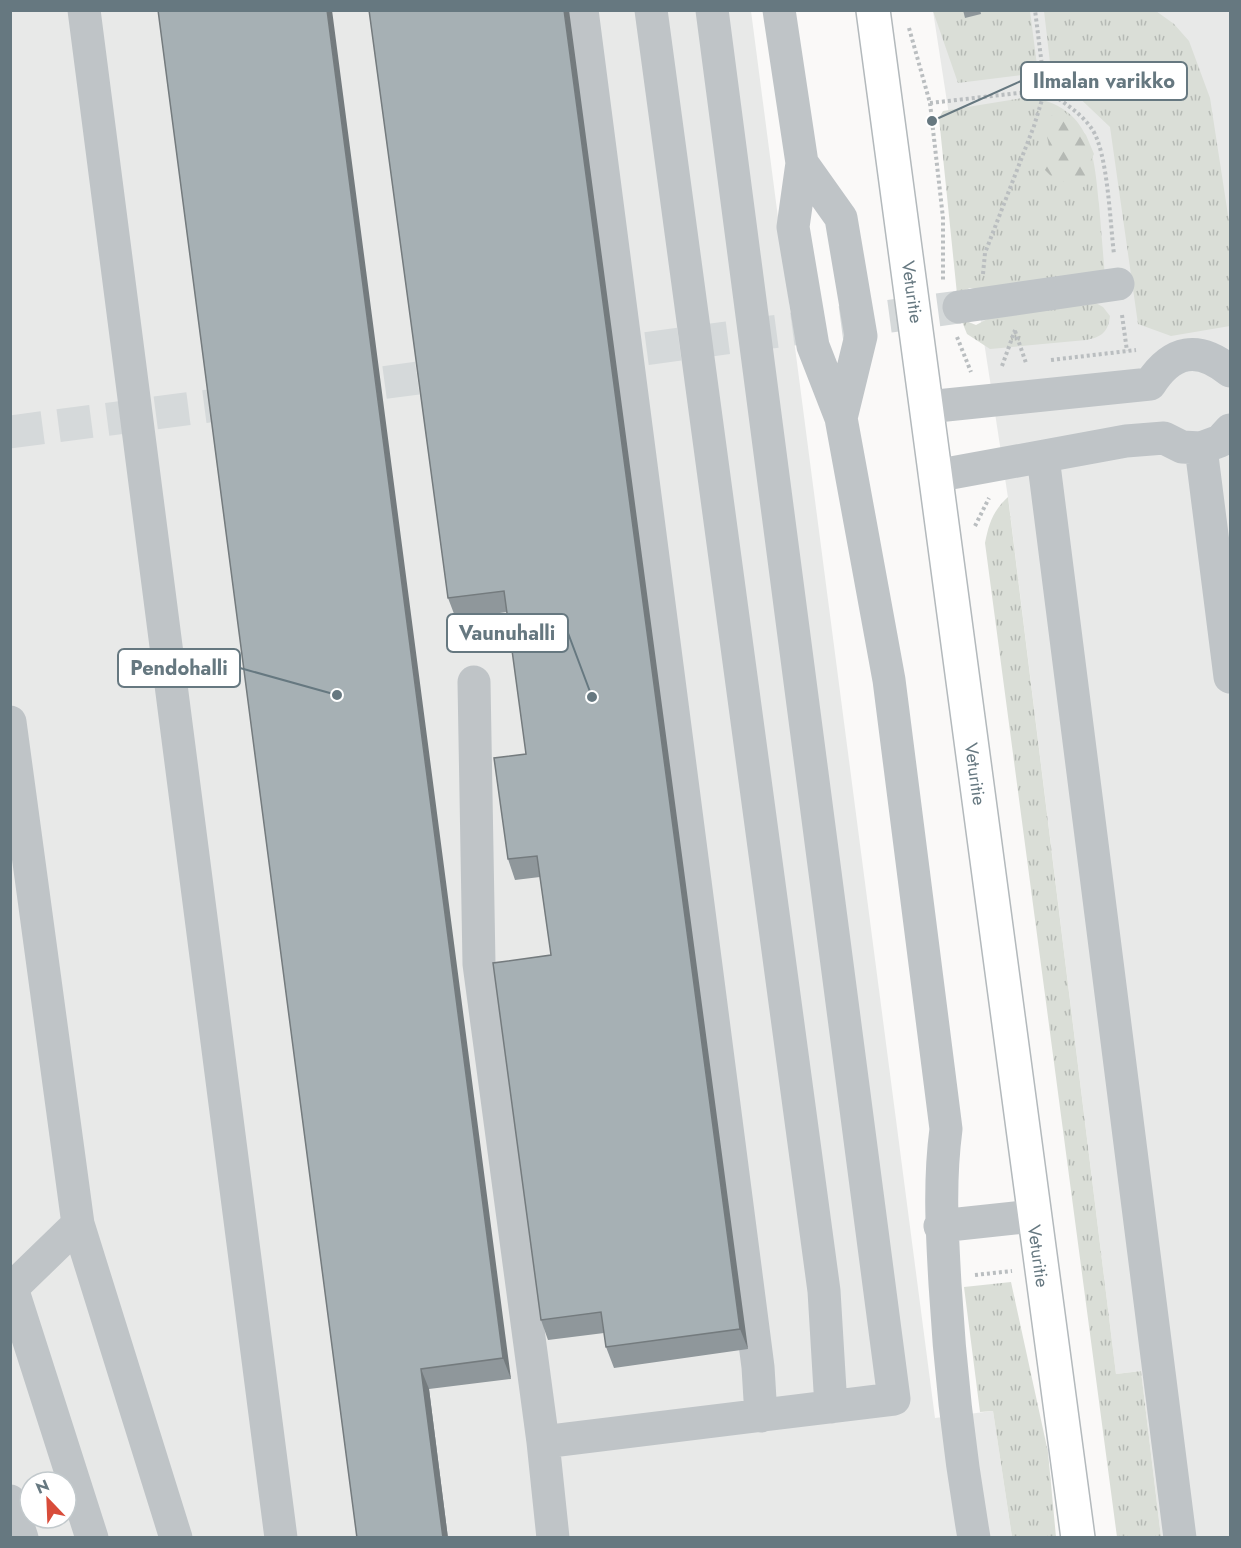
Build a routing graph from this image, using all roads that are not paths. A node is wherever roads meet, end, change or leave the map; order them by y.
1 (84, 10) edge
2 (582, 10) edge
3 (651, 10) edge
4 (712, 10) edge
5 (779, 10) edge
6 (873, 10) edge
7 (802, 163) junction
8 (1118, 284) road end
9 (959, 307) tunnel mouth
10 (1230, 371) edge
11 (927, 408) junction
12 (841, 418) junction
13 (1230, 430) edge
14 (1201, 448) junction
15 (1043, 457) junction
16 (935, 476) junction
17 (1230, 677) edge
18 (474, 682) dead end
19 (10, 722) edge
20 (1033, 1216) junction
21 (78, 1224) junction
22 (940, 1226) junction
23 (11, 1289) edge
24 (831, 1407) junction
25 (761, 1416) junction
26 (543, 1442) junction
27 (10, 1501) edge
28 (22, 1538) edge
29 (92, 1538) edge
30 (176, 1538) edge
31 (281, 1538) edge
32 (553, 1538) edge
33 (974, 1538) edge
34 (1078, 1538) edge
35 (1180, 1538) edge

1 - 31 lane
2 - 25 lane
3 - 24 lane
4 - 24 lane
5 - 7 lane
6 - 11 main road, Veturitie
7 - 12 lane
7 - 12 lane
8 - 9 lane
10 - 11 lane
11 - 16 main road, Veturitie
12 - 22 lane
13 - 14 lane
14 - 15 lane
14 - 17 lane
15 - 16 lane
15 - 35 lane
16 - 20 main road, Veturitie
18 - 26 lane
19 - 21 lane
20 - 22 lane
20 - 34 main road, Veturitie
21 - 23 lane
21 - 30 lane
22 - 33 lane
23 - 29 lane
24 - 25 lane
25 - 26 lane
26 - 32 lane
27 - 28 lane

